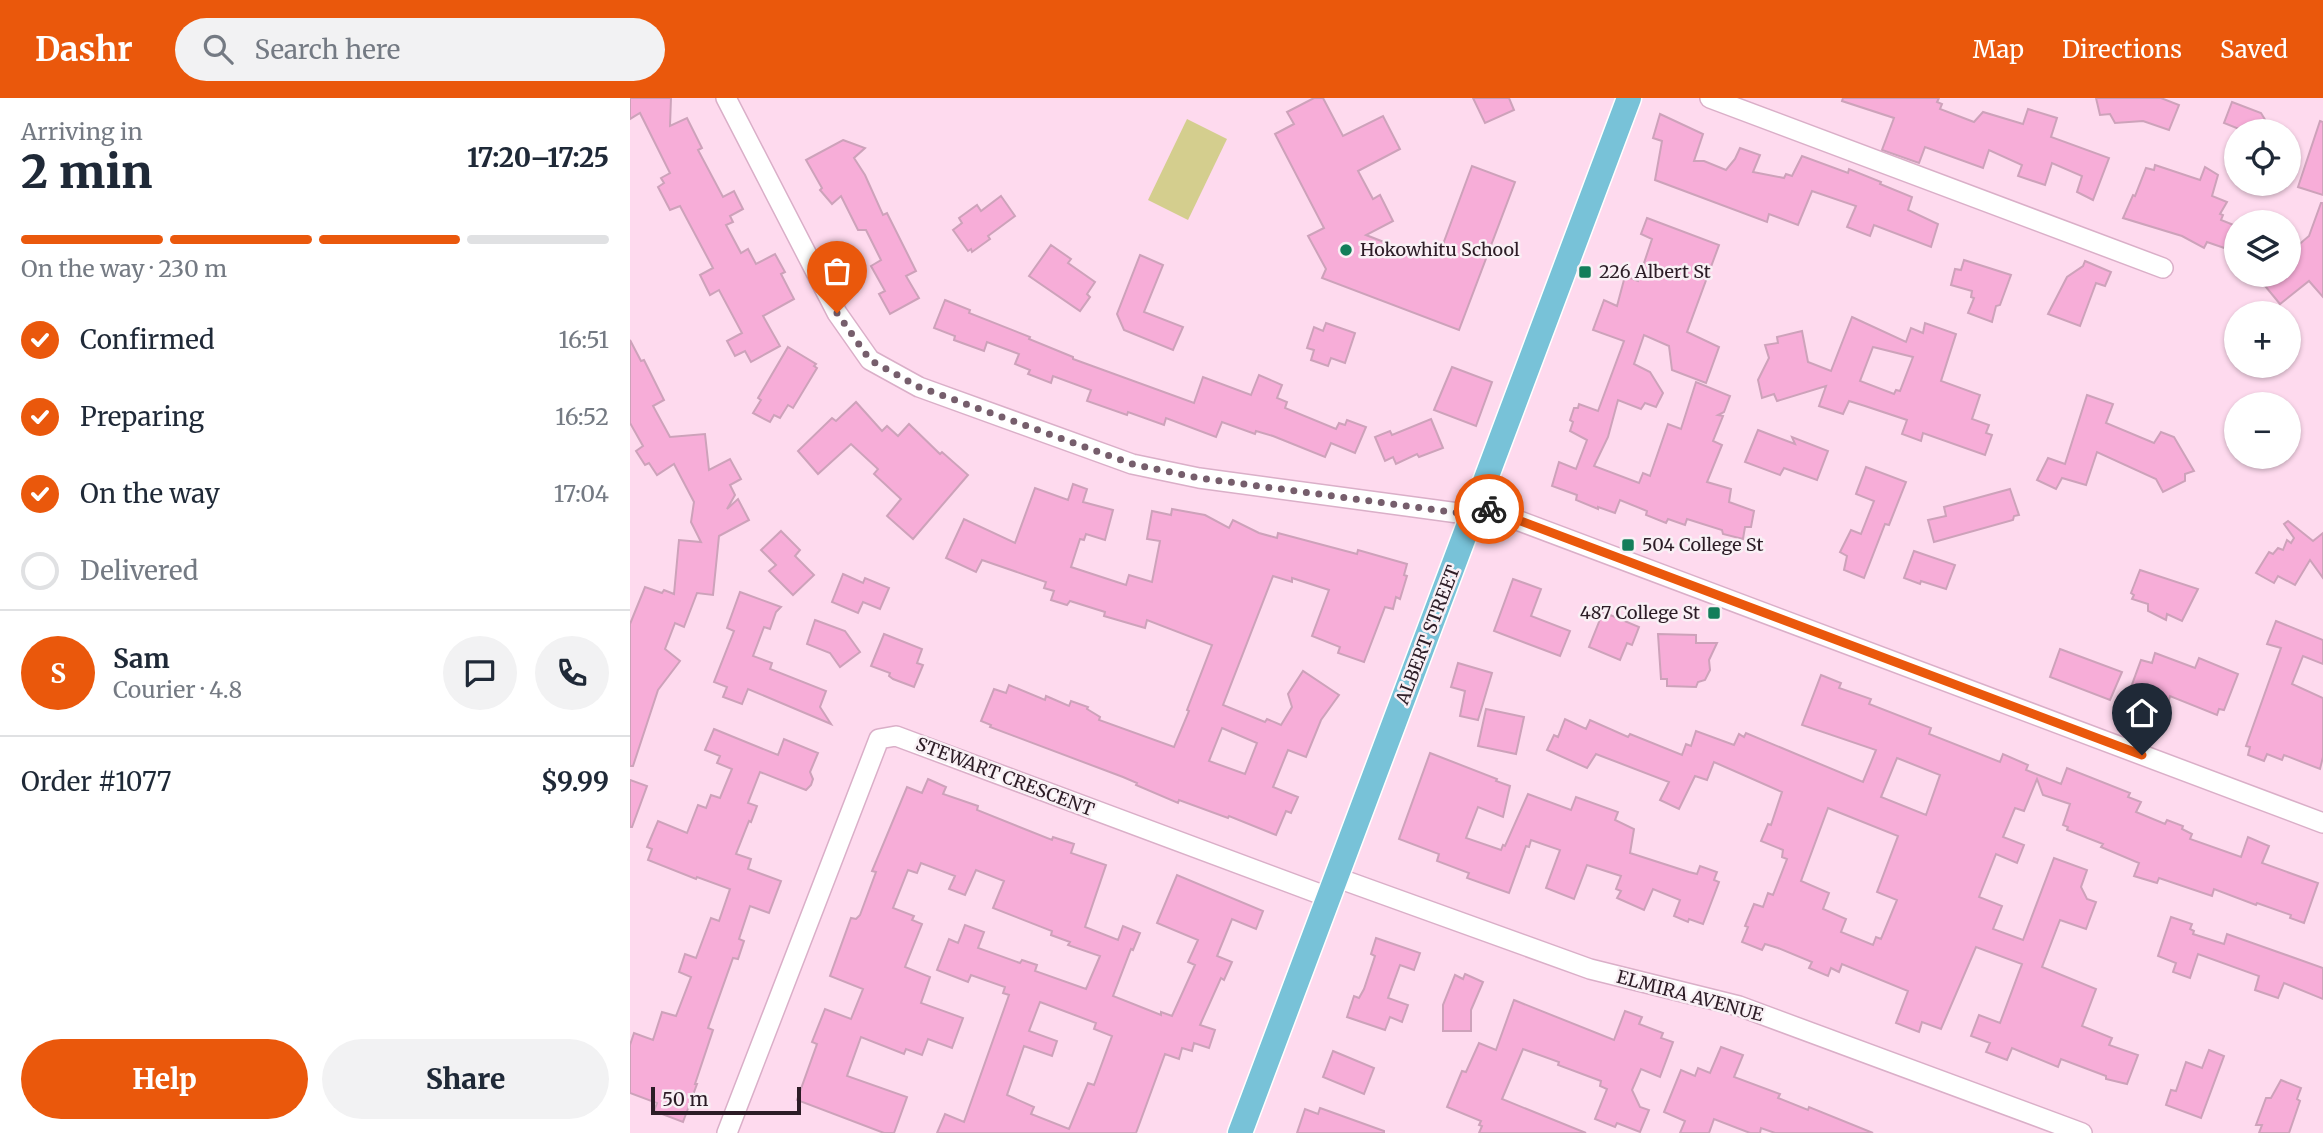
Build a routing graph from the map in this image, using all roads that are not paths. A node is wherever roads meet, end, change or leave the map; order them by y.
1 (726, 98) edge
2 (1629, 98) edge
3 (1710, 98) edge
4 (2163, 268) dead end
5 (1475, 510) junction
6 (2323, 823) edge
7 (1332, 887) junction
8 (727, 1133) edge
9 (1240, 1133) edge
10 (2082, 1133) edge

1 - 5 street
2 - 5 main road, ALBERT STREET
3 - 4 street
5 - 6 street
5 - 7 main road, ALBERT STREET
7 - 8 street, STEWART CRESCENT
7 - 9 main road, ALBERT STREET
7 - 10 street, ELMIRA AVENUE

